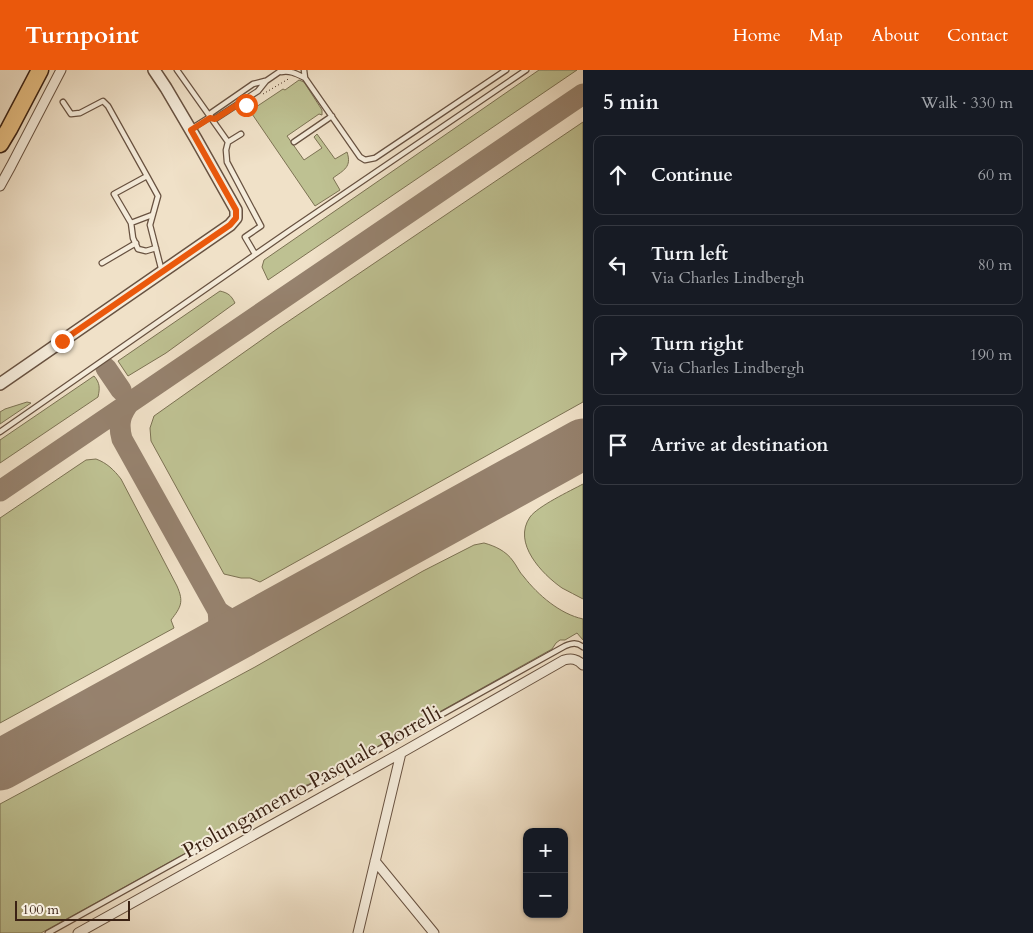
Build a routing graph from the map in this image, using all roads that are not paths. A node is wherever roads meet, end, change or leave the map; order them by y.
1 (40, 70) edge
2 (61, 70) edge
3 (154, 70) edge
4 (177, 70) edge
5 (304, 70) edge
6 (506, 70) edge
7 (526, 70) edge
8 (280, 72) edge
9 (498, 72) edge
10 (305, 78) junction
11 (266, 81) junction
12 (63, 102) dead end
13 (332, 116) junction
14 (210, 118) junction
15 (191, 130) junction
16 (241, 134) dead end
17 (228, 142) junction
18 (294, 142) dead end
19 (0, 144) edge
20 (147, 176) junction
21 (0, 186) edge
22 (152, 215) junction
23 (131, 223) junction
24 (136, 243) junction
25 (156, 248) junction
26 (255, 254) junction
27 (102, 263) dead end
28 (162, 272) junction
29 (0, 384) edge
30 (0, 432) edge
31 (583, 647) edge
32 (583, 665) edge
33 (401, 753) junction
34 (374, 861) junction
35 (48, 933) edge
36 (78, 933) edge
37 (358, 933) edge
38 (434, 933) edge

1 - 19 highway
2 - 21 street
3 - 15 street
4 - 14 lane
5 - 10 lane
6 - 9 lane
7 - 26 lane
8 - 10 lane
8 - 11 lane
9 - 13 lane
10 - 13 lane
11 - 14 lane
11 - 14 lane
12 - 20 lane
13 - 18 lane
14 - 15 lane
14 - 17 lane
15 - 28 street
16 - 17 lane
17 - 26 lane
20 - 22 lane
20 - 23 lane
22 - 23 lane
22 - 25 lane
23 - 24 lane
24 - 25 lane
24 - 27 lane
25 - 28 lane
26 - 30 lane
28 - 29 street
31 - 35 lane
32 - 33 street, Prolungamento Pasquale Borrelli
33 - 34 street
33 - 36 street, Prolungamento Pasquale Borrelli
34 - 37 street
34 - 38 street

